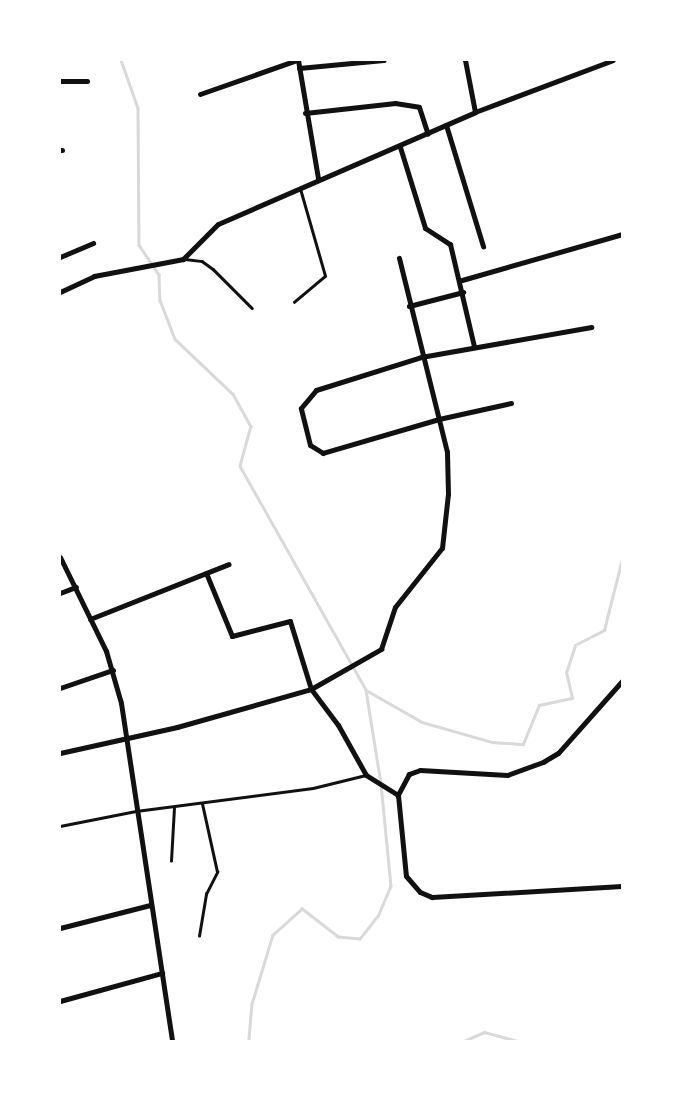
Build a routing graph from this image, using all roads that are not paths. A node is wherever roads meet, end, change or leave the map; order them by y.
1 (298, 60) edge
2 (384, 60) edge
3 (466, 60) edge
4 (613, 60) edge
5 (299, 68) junction
6 (60, 81) edge
7 (87, 81) dead end
8 (200, 94) dead end
9 (475, 112) junction
10 (305, 114) junction
11 (446, 125) junction
12 (428, 134) junction
13 (400, 147) junction
14 (318, 178) junction
15 (299, 187) junction
16 (622, 234) edge
17 (92, 243) dead end
18 (483, 246) dead end
19 (60, 257) edge
20 (399, 258) dead end
21 (183, 259) junction
22 (462, 280) junction
23 (60, 292) edge
24 (463, 292) junction
25 (294, 302) dead end
26 (410, 306) junction
27 (252, 308) dead end
28 (591, 327) dead end
29 (474, 346) junction
30 (421, 357) junction
31 (511, 403) dead end
32 (439, 419) junction
33 (60, 557) edge
34 (229, 564) dead end
35 (206, 573) junction
36 (76, 587) junction
37 (60, 593) edge
38 (90, 619) junction
39 (113, 670) junction
40 (622, 681) edge
41 (60, 688) edge
42 (311, 689) junction
43 (124, 736) junction
44 (60, 752) edge
45 (368, 777) junction
46 (398, 795) junction
47 (202, 804) junction
48 (174, 808) junction
49 (136, 811) junction
50 (60, 826) edge
51 (171, 861) dead end
52 (622, 886) edge
53 (150, 905) junction
54 (60, 928) edge
55 (199, 936) dead end
56 (162, 973) junction
57 (60, 1001) edge
58 (172, 1041) edge

1 - 5 street
1 - 8 street
2 - 5 street
3 - 9 street
4 - 9 street
5 - 10 street
6 - 7 street
9 - 11 street
10 - 12 street
10 - 14 street
11 - 12 street
11 - 18 street
12 - 13 street
13 - 14 street
13 - 22 street
14 - 15 street
15 - 21 street
15 - 25 lane
16 - 22 street
17 - 19 street
20 - 26 street
21 - 23 street
21 - 27 lane
22 - 24 street
24 - 26 street
24 - 29 street
26 - 30 street
28 - 29 street
29 - 30 street
30 - 32 street
30 - 32 street
31 - 32 street
32 - 42 street
33 - 36 street
34 - 35 street
35 - 38 street
35 - 42 street
36 - 37 street
36 - 38 street
38 - 39 street
39 - 41 street
39 - 43 street
40 - 46 street
42 - 43 street
42 - 45 street
43 - 44 street
43 - 49 street
45 - 46 street
45 - 47 lane
46 - 52 street
47 - 48 lane
47 - 55 lane
48 - 49 lane
48 - 51 lane
49 - 50 lane
49 - 53 street
53 - 54 street
53 - 56 street
56 - 57 street
56 - 58 street

